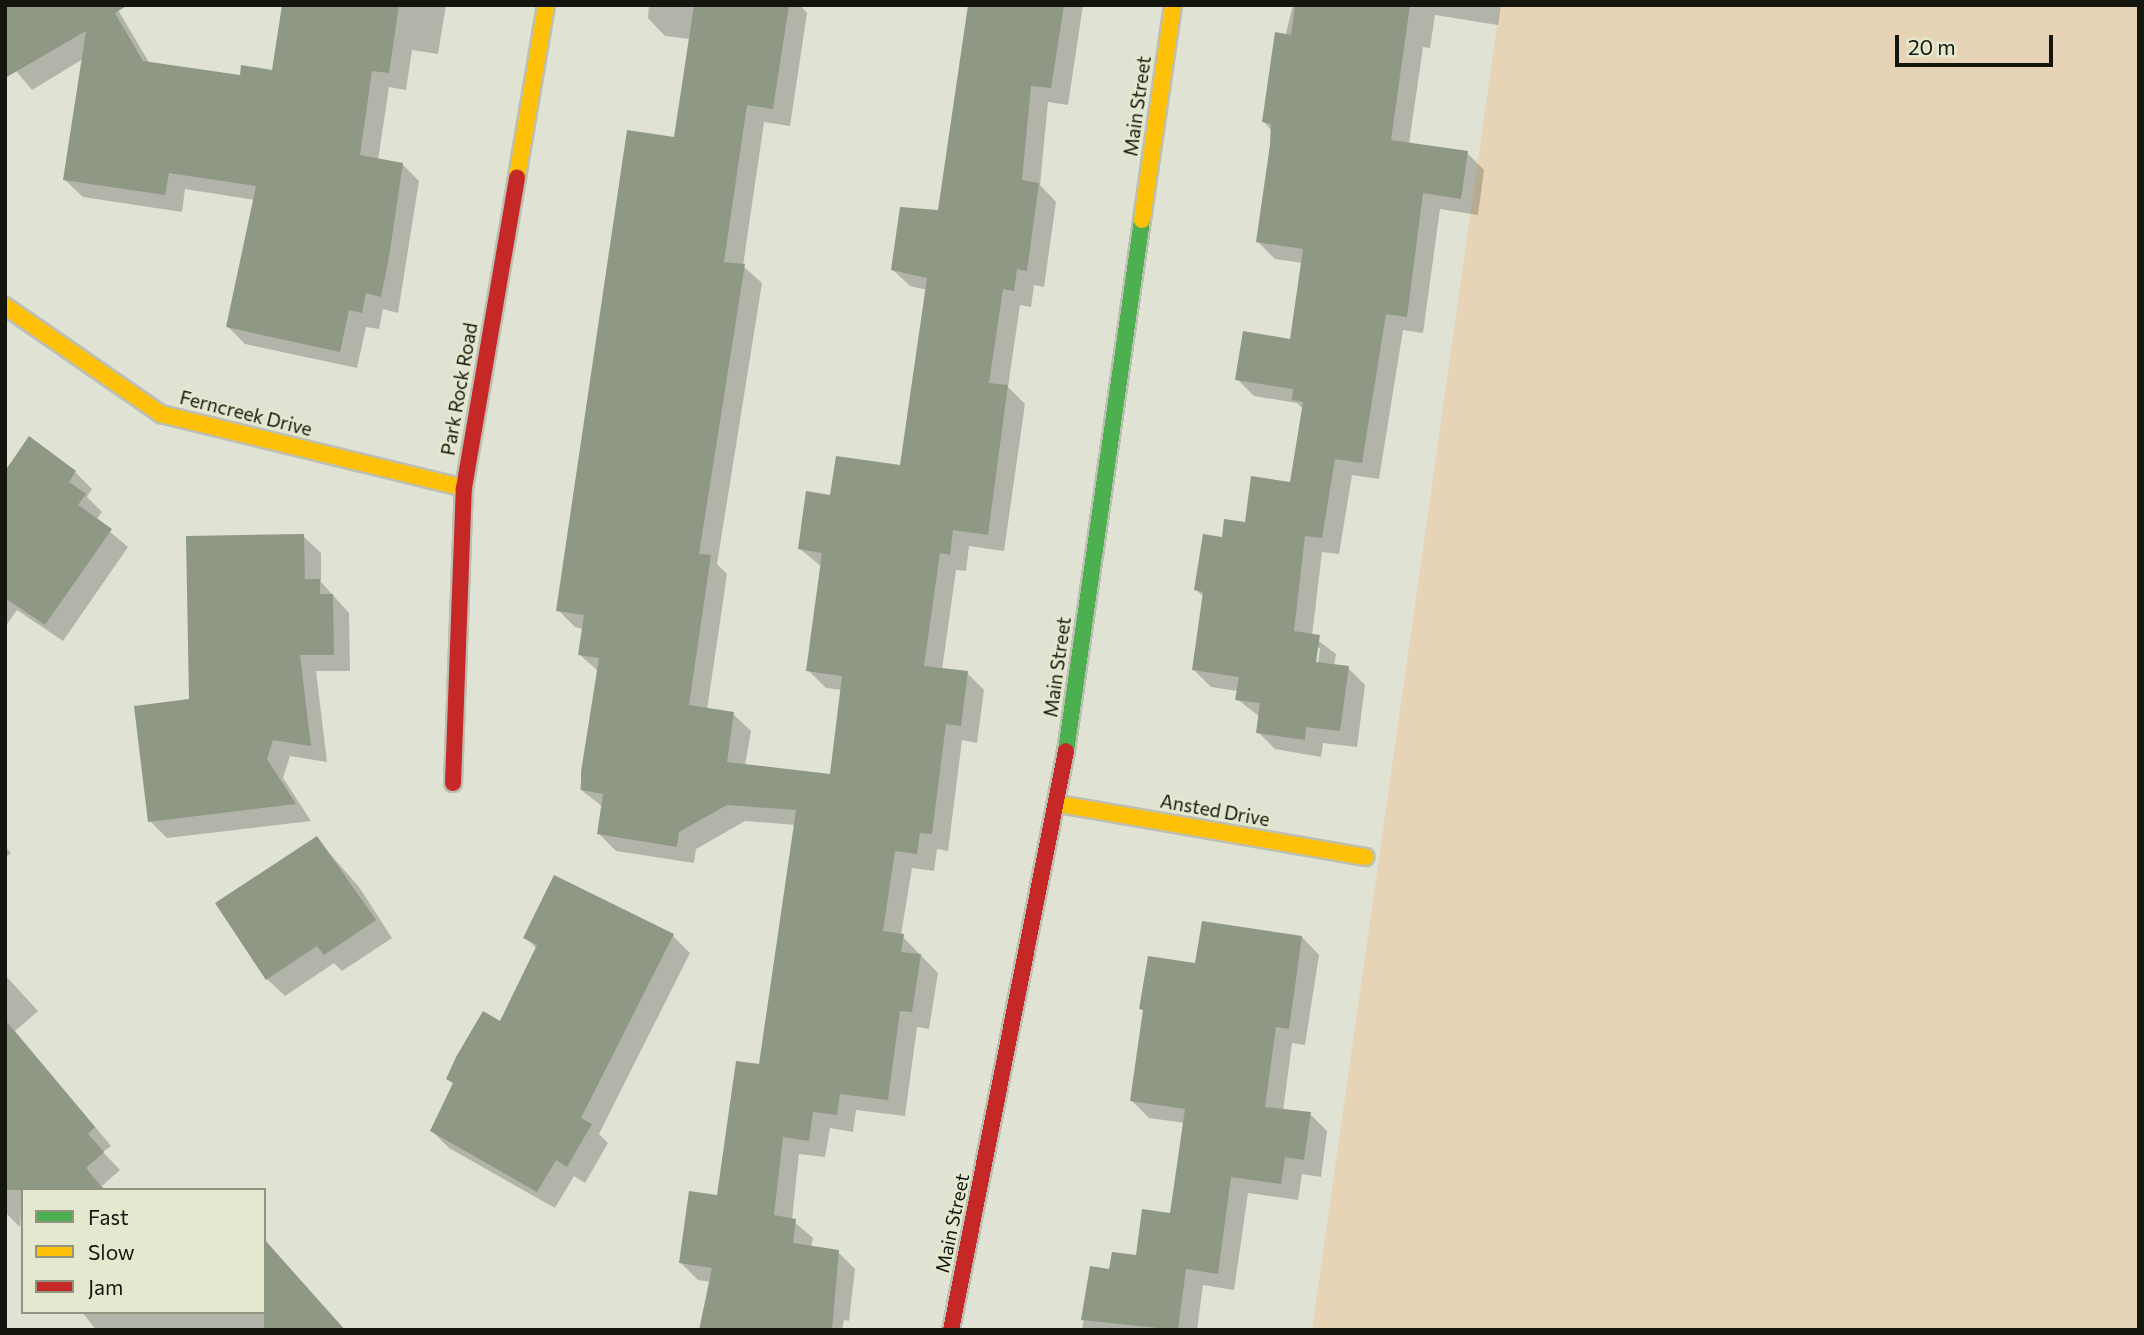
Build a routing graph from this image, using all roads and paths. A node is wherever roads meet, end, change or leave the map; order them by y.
1 (546, 5) edge
2 (1172, 5) edge
3 (5, 306) edge
4 (464, 488) junction
5 (453, 783) dead end
6 (1059, 804) junction
7 (1365, 857) dead end
8 (951, 1330) edge

1 - 4 street, Park Rock Road
2 - 6 street, Main Street
3 - 4 street, Ferncreek Drive
4 - 5 street, Park Rock Road
6 - 7 street, Ansted Drive
6 - 8 street, Main Street

